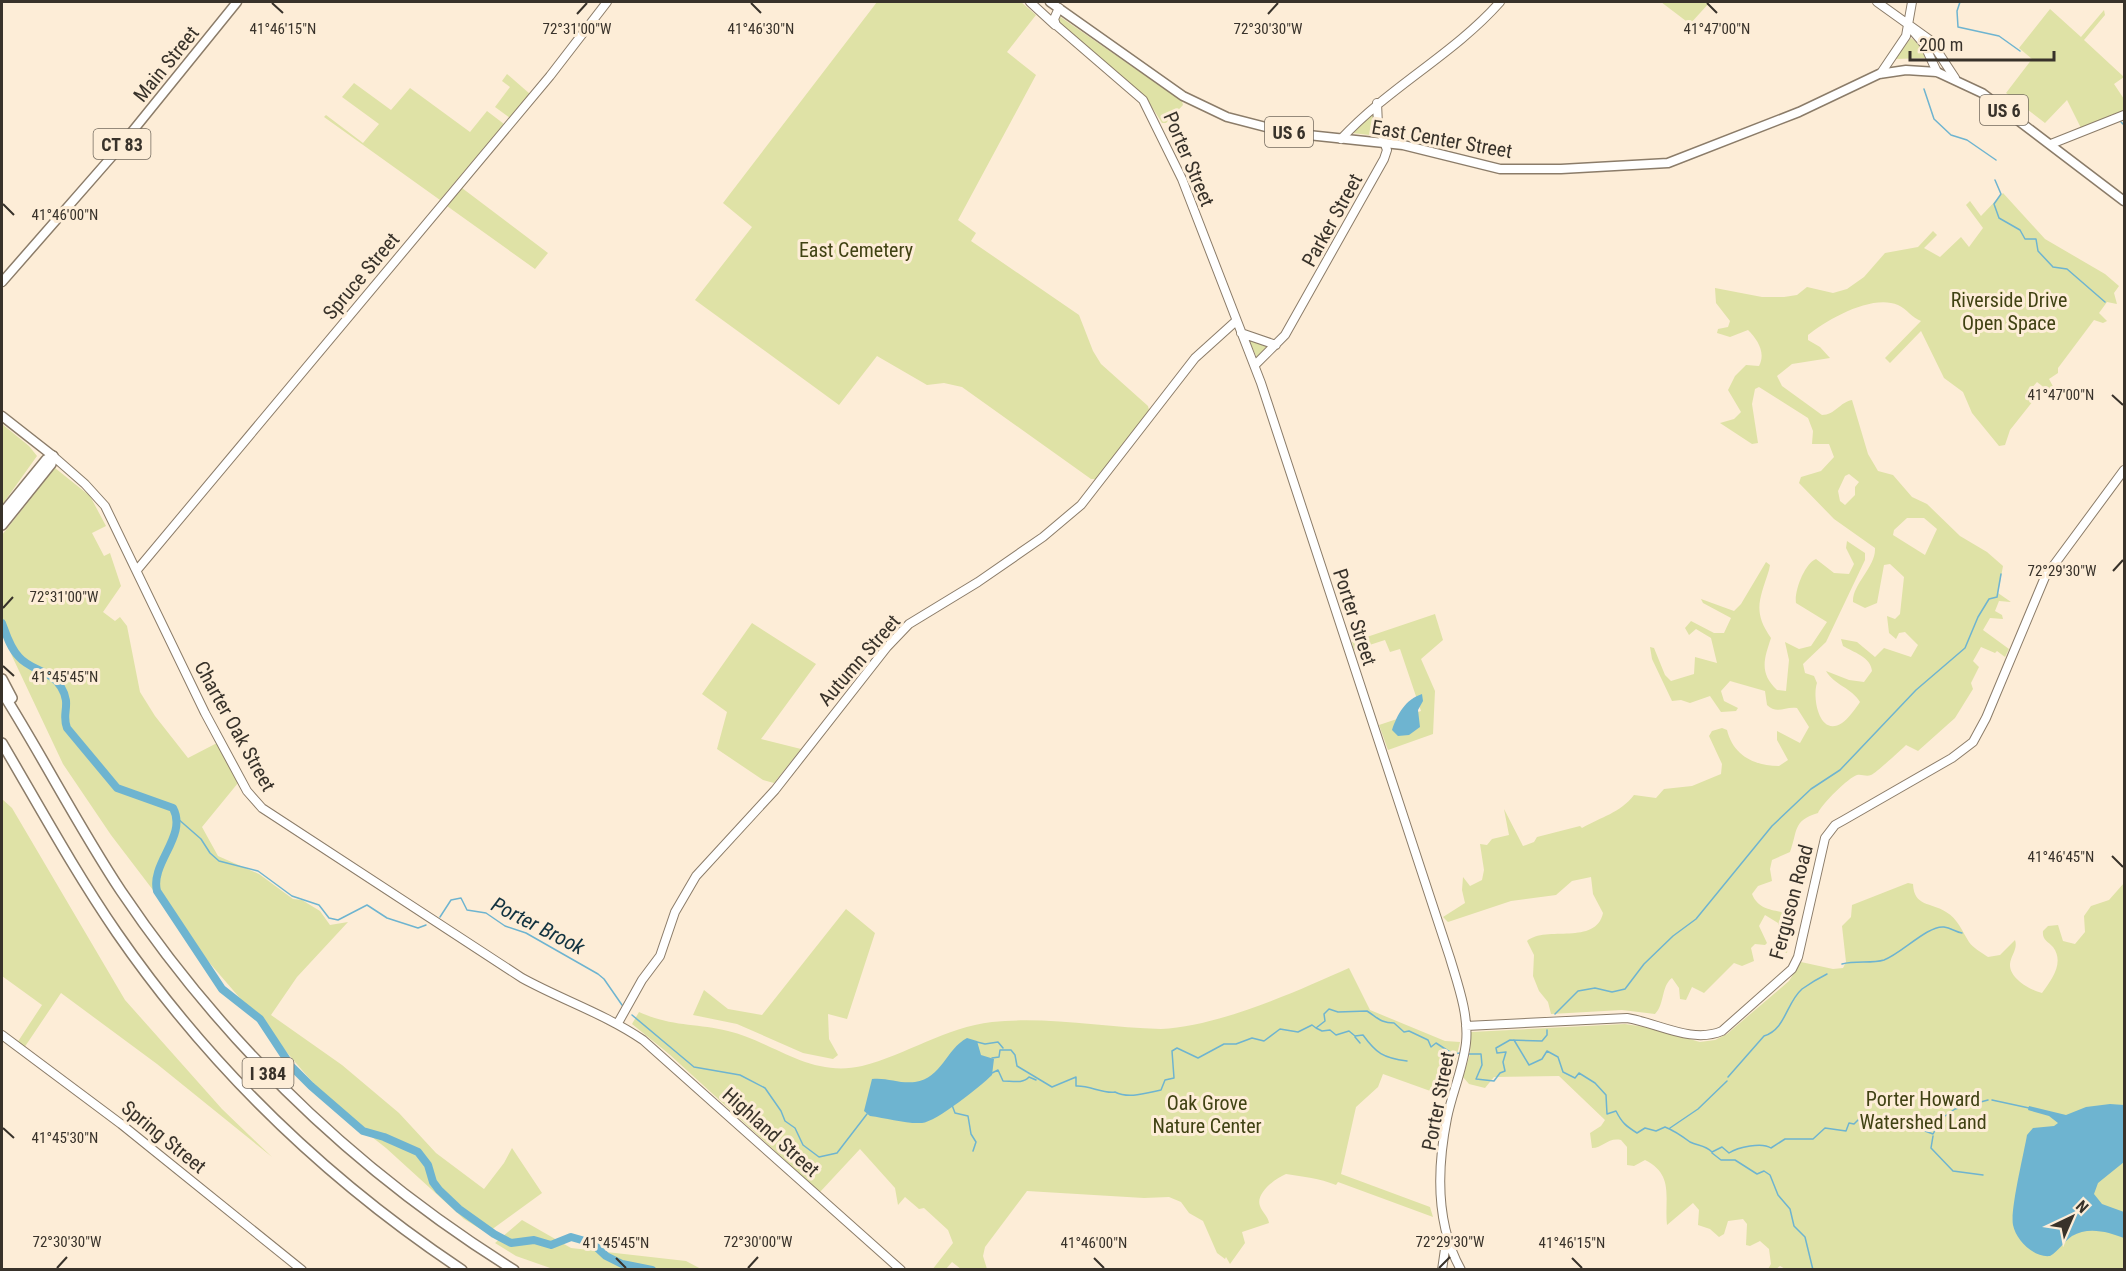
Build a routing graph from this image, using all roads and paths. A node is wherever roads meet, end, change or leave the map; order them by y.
1 (237, 2) edge
2 (607, 2) edge
3 (1030, 2) edge
4 (1050, 2) edge
5 (1500, 2) edge
6 (1877, 2) edge
7 (1912, 2) edge
8 (1059, 8) junction
9 (1056, 25) junction
10 (1909, 27) junction
11 (1937, 72) junction
12 (1881, 74) junction
13 (1955, 78) junction
14 (1377, 103) junction
15 (2124, 116) edge
16 (1341, 139) junction
17 (1386, 143) junction
18 (2051, 144) junction
19 (2124, 201) edge
20 (2, 282) edge
21 (1236, 321) junction
22 (1241, 333) junction
23 (1276, 345) junction
24 (1255, 365) junction
25 (2, 416) edge
26 (53, 456) junction
27 (2124, 470) edge
28 (2, 514) edge
29 (2, 525) edge
30 (137, 570) junction
31 (2, 679) edge
32 (2, 692) edge
33 (2, 743) edge
34 (2, 754) edge
35 (49, 772) junction
36 (33, 796) junction
37 (618, 1023) junction
38 (1466, 1026) junction
39 (2, 1035) edge
40 (1449, 1245) junction
41 (302, 1269) edge
42 (462, 1269) edge
43 (514, 1269) edge
44 (901, 1269) edge
45 (1442, 1269) edge
46 (1461, 1269) edge

1 - 20 main road, Main Street / CT 83
2 - 30 street, Spruce Street
3 - 9 street, Porter Street
4 - 8 main road, East Center Street / US 6
5 - 14 street
6 - 10 street
7 - 10 street
8 - 9 street
8 - 16 main road, East Center Street / US 6
9 - 21 street, Porter Street
10 - 11 street
10 - 12 street
10 - 13 street
11 - 12 main road, East Center Street / US 6
11 - 13 main road, East Center Street / US 6
12 - 17 main road, East Center Street / US 6
13 - 18 main road, US 6
14 - 16 street
14 - 17 street
15 - 18 street
16 - 17 main road, East Center Street / US 6
17 - 23 street, Parker Street
18 - 19 main road, US 6
21 - 22 street, Porter Street
21 - 37 street, Autumn Street
22 - 23 street
22 - 24 street, Porter Street
23 - 24 street, Parker Street
24 - 38 street, Porter Street
25 - 26 main road, Charter Oak Street
26 - 28 highway
26 - 29 highway
26 - 30 street, Charter Oak Street
27 - 38 street, Ferguson Road
30 - 37 street, Charter Oak Street
31 - 35 highway
32 - 35 highway, I 384
33 - 36 highway, I 384
34 - 36 highway
35 - 43 highway, I 384
36 - 42 highway, I 384
37 - 44 street, Highland Street
38 - 40 street, Porter Street
39 - 41 street, Spring Street
40 - 45 street
40 - 46 street, Porter Street

